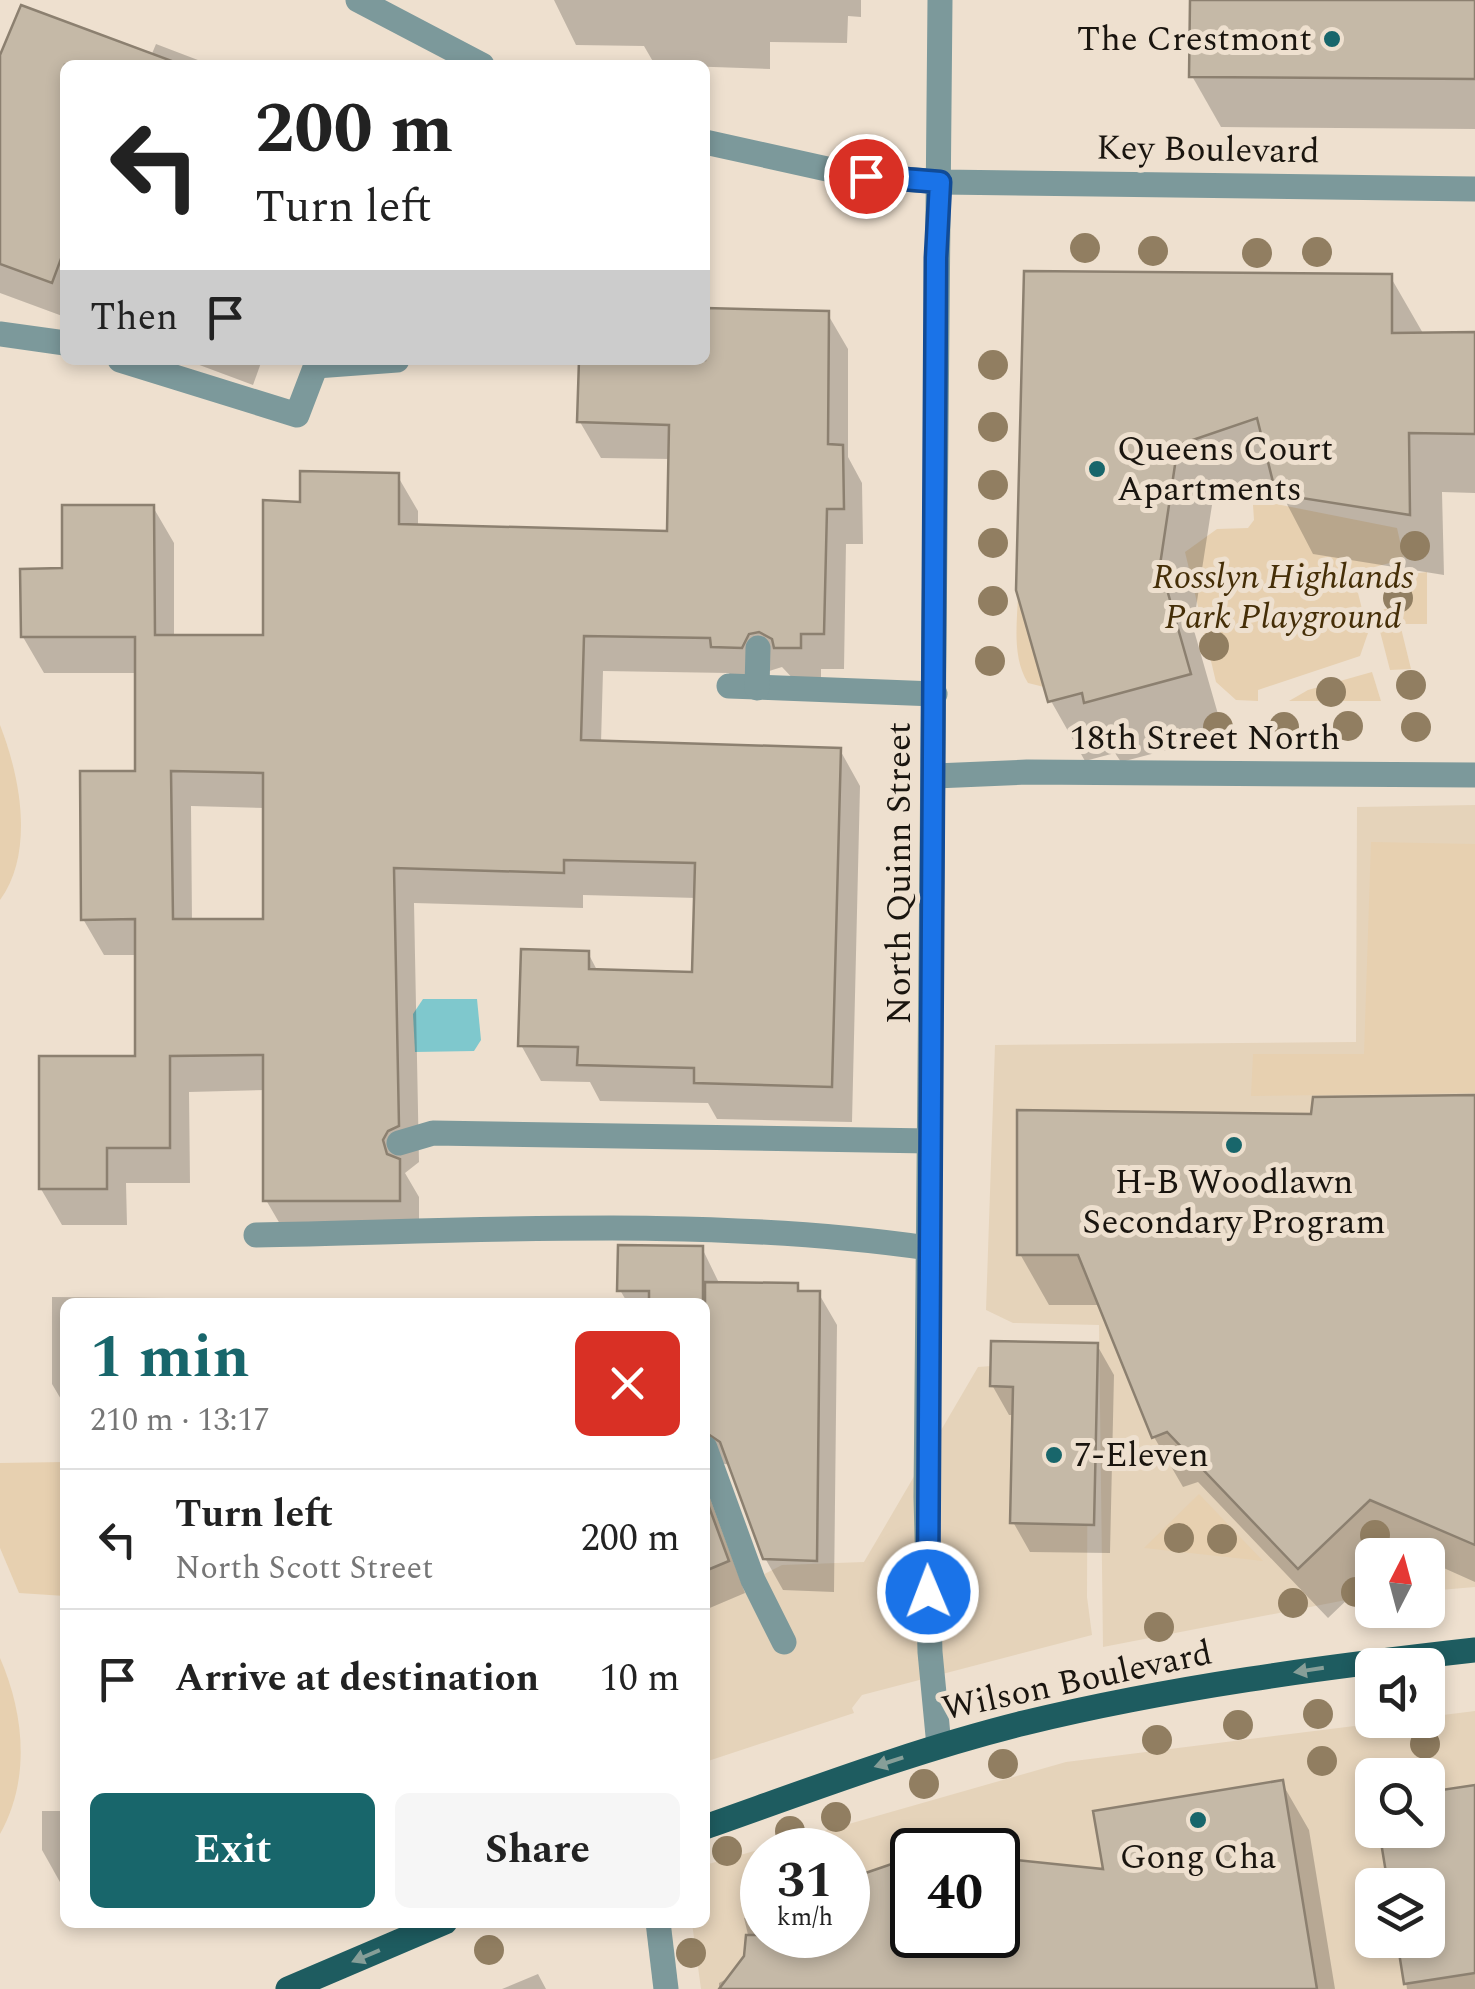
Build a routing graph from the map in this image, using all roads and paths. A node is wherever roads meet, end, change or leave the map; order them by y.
1 (940, 0) edge
2 (366, 2) edge
3 (442, 56) edge
4 (710, 143) edge
5 (940, 182) junction
6 (1475, 190) edge
7 (0, 334) edge
8 (60, 342) edge
9 (136, 365) edge
10 (316, 365) edge
11 (758, 648) dead end
12 (729, 686) dead end
13 (757, 688) junction
14 (935, 694) junction
15 (1475, 775) edge
16 (935, 776) junction
17 (930, 1141) junction
18 (399, 1142) dead end
19 (256, 1235) dead end
20 (928, 1248) junction
21 (710, 1462) edge
22 (784, 1642) dead end
23 (1475, 1650) edge
24 (939, 1746) junction
25 (710, 1825) edge
26 (431, 1928) edge
27 (659, 1928) edge
28 (288, 1989) edge
29 (666, 1989) edge

1 - 5 street, North Quinn Street
2 - 3 street
4 - 5 street, Key Boulevard
5 - 6 street, Key Boulevard
5 - 14 street, North Quinn Street
7 - 8 street
9 - 10 street
11 - 13 street
12 - 13 street
13 - 14 street
14 - 16 street, North Quinn Street
15 - 16 street, 18th Street North
16 - 17 street, North Quinn Street
17 - 18 street
17 - 20 street, North Quinn Street
19 - 20 street
20 - 24 street, North Quinn Street
21 - 22 street
23 -> 24 main road, Wilson Boulevard
24 -> 25 main road, Wilson Boulevard
26 -> 28 main road
27 - 29 street

